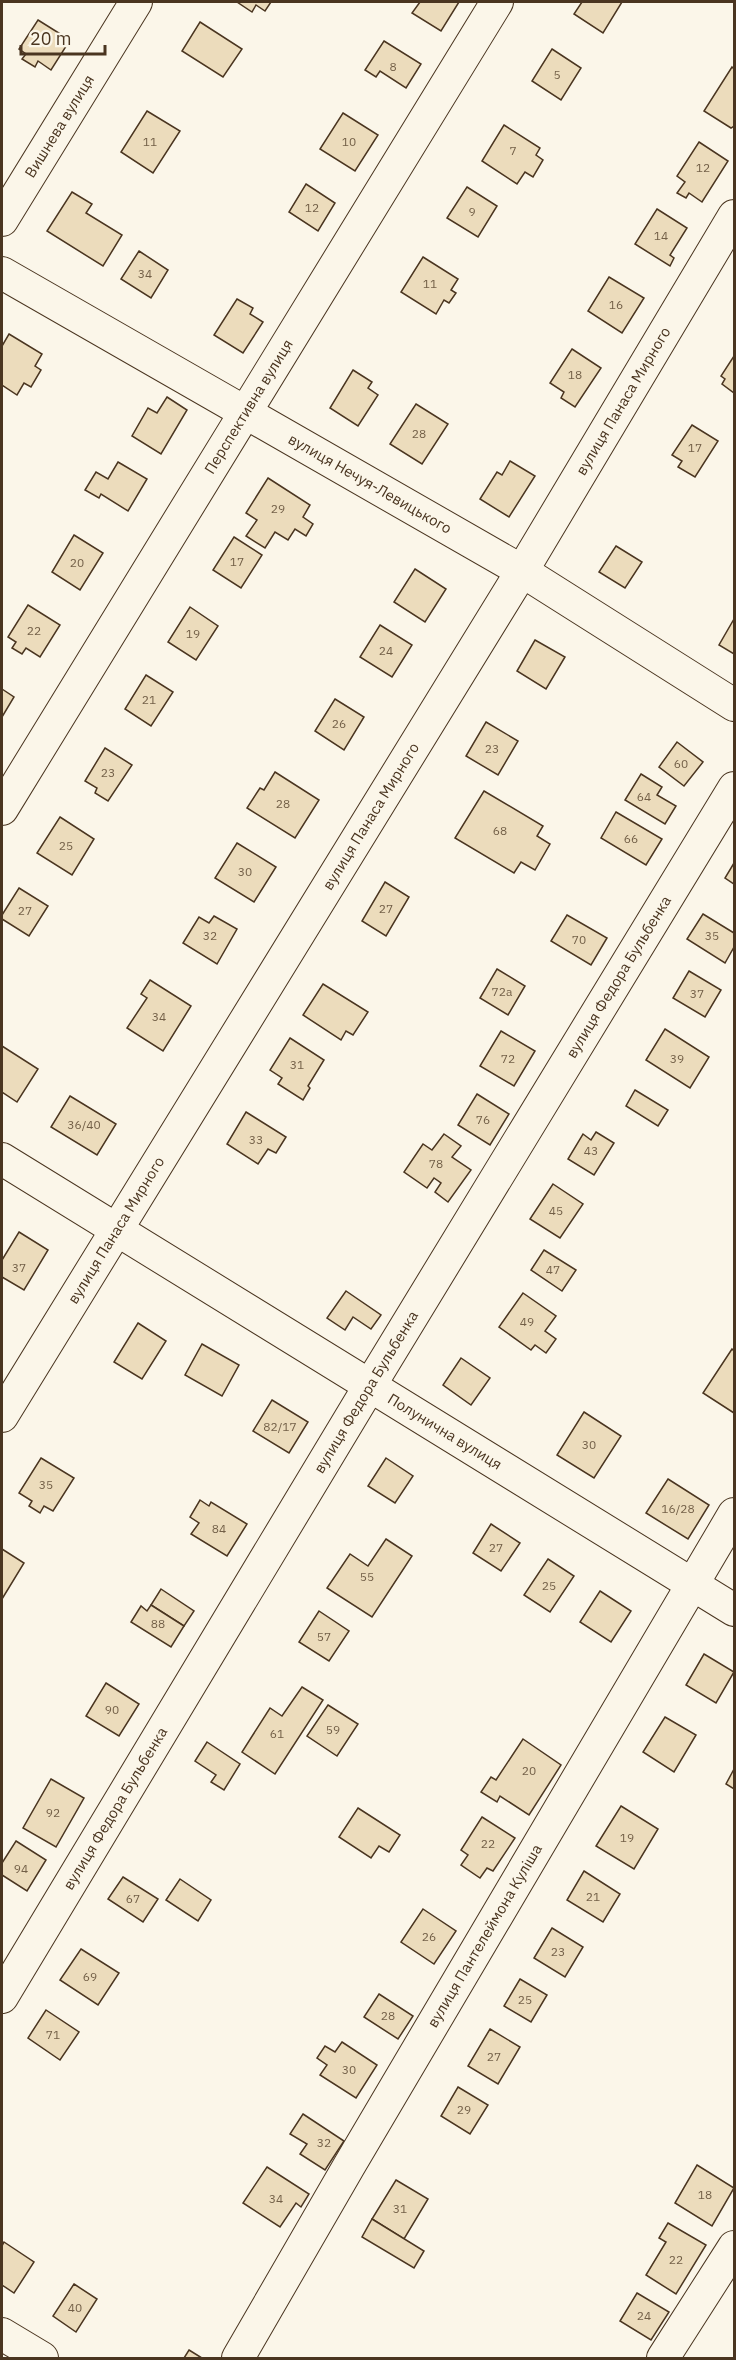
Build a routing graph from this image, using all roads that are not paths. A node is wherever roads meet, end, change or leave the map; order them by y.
1 (136, 2) edge
2 (497, 2) edge
3 (735, 216) edge
4 (2, 220) edge
5 (2, 273) edge
6 (244, 411) junction
7 (522, 572) junction
8 (735, 705) edge
9 (735, 788) edge
10 (2, 810) edge
11 (2, 1159) edge
12 (116, 1230) junction
13 (369, 1387) junction
14 (2, 1416) edge
15 (735, 1514) edge
16 (692, 1585) junction
17 (735, 1611) edge
18 (2, 1996) edge
19 (735, 2247) edge
20 (2, 2334) edge
21 (42, 2358) edge
22 (238, 2358) edge
23 (663, 2358) edge

1 - 4 street, Вишнева вулиця
2 - 6 street, Перспективна вулиця
3 - 7 street, вулиця Панаса Мирного
5 - 6 street, вулиця Нечуя-Левицького
6 - 7 street, вулиця Нечуя-Левицького
6 - 10 street, Перспективна вулиця
7 - 8 street, вулиця Нечуя-Левицького
7 - 12 street, вулиця Панаса Мирного
9 - 13 street, вулиця Федора Бульбенка
11 - 12 street, Полунична вулиця
12 - 13 street, Полунична вулиця
12 - 14 street, вулиця Панаса Мирного
13 - 16 street, Полунична вулиця
13 - 18 street, вулиця Федора Бульбенка
15 - 16 street, вулиця Пантелеймона Куліша
16 - 17 street, Полунична вулиця
16 - 22 street, вулиця Пантелеймона Куліша
19 - 23 street
20 - 21 street

